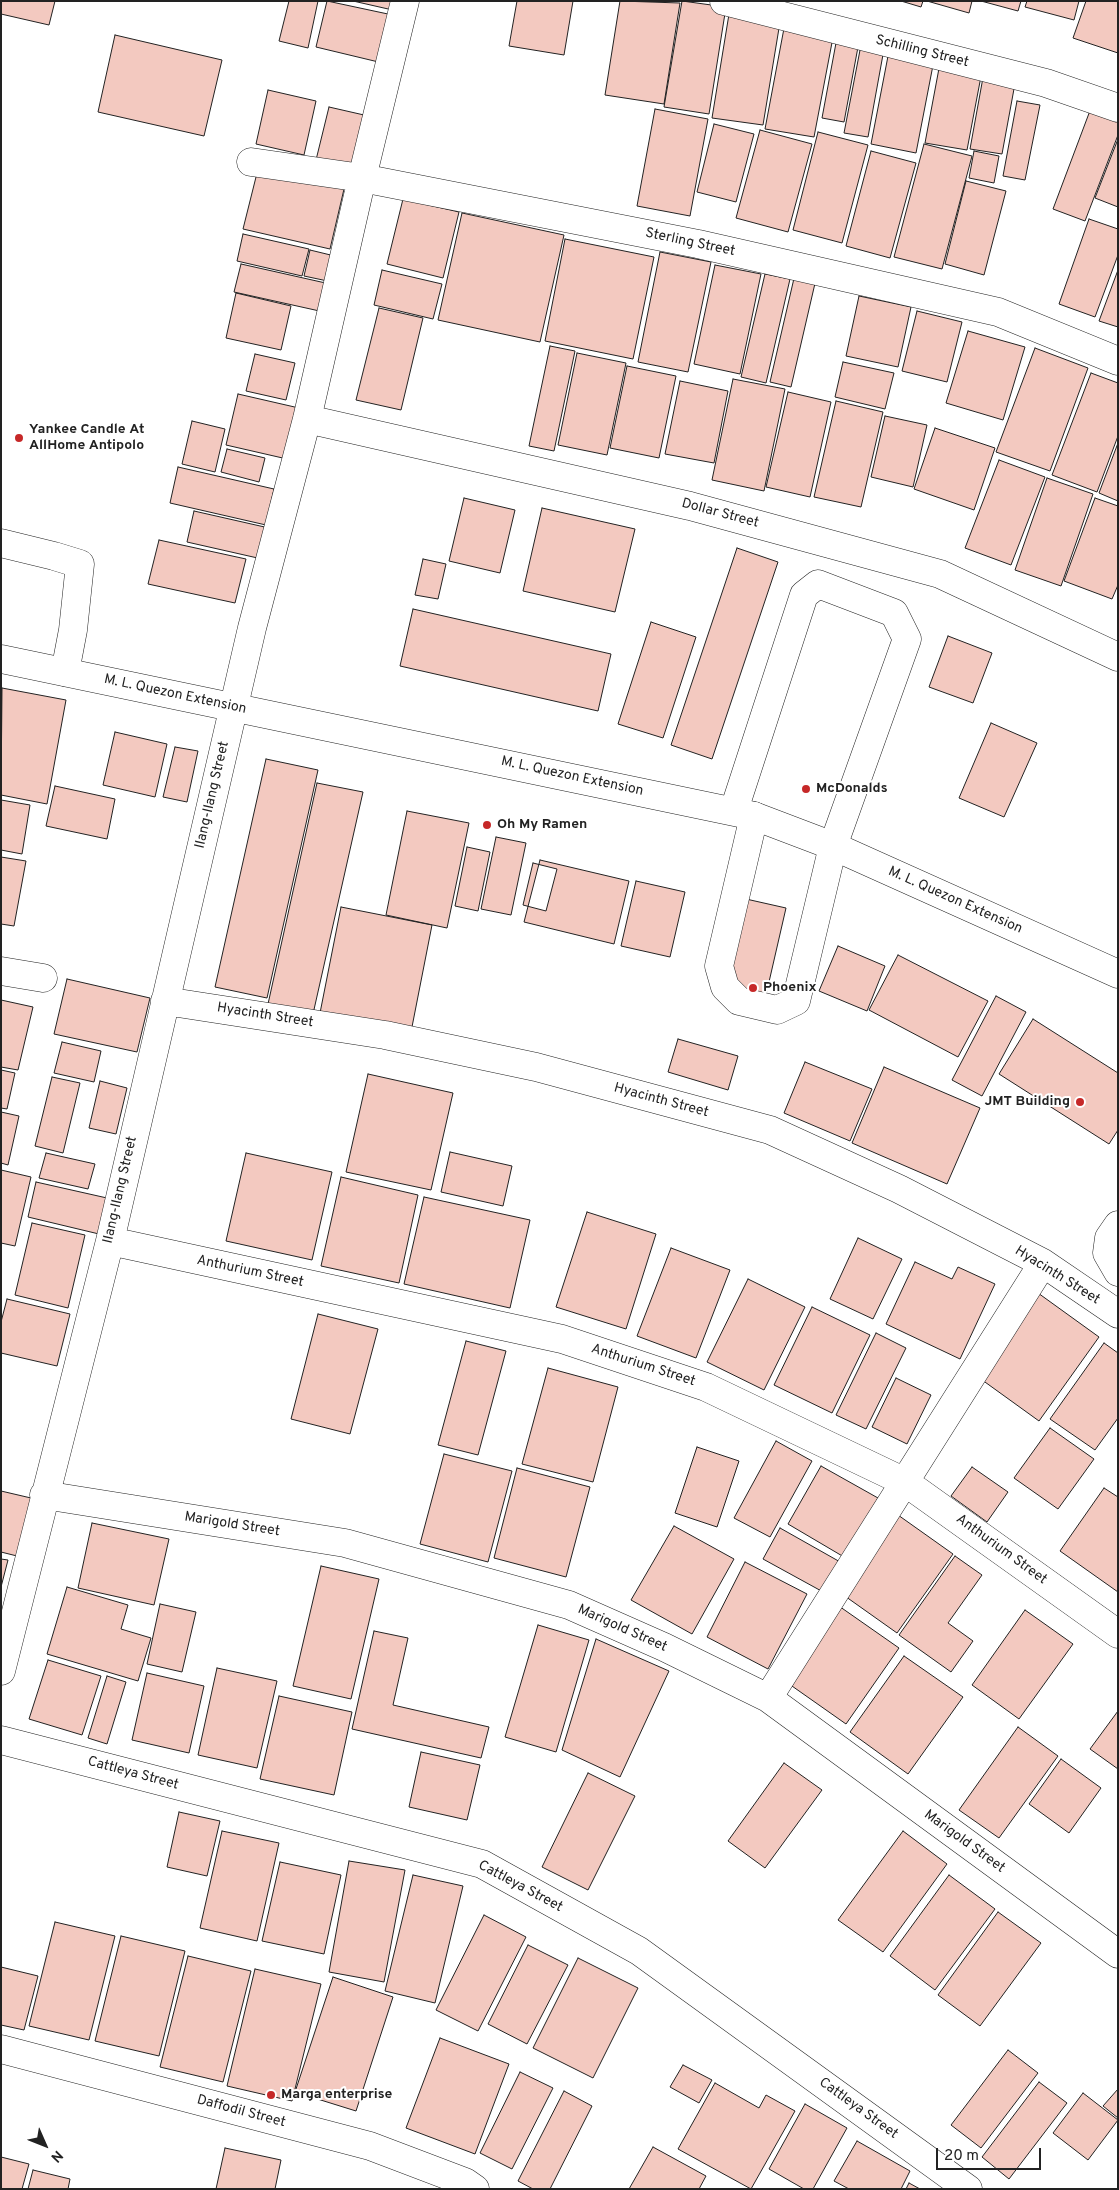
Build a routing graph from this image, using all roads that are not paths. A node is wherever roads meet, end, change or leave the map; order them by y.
1 (405, 1) edge
2 (724, 1) edge
3 (1118, 108) edge
4 (252, 162) dead end
5 (362, 178) junction
6 (1118, 361) edge
7 (307, 419) junction
8 (1, 543) edge
9 (1118, 657) edge
10 (1, 659) edge
11 (65, 672) junction
12 (234, 707) junction
13 (744, 813) junction
14 (832, 846) junction
15 (1, 971) edge
16 (1118, 974) edge
17 (43, 978) dead end
18 (165, 1001) junction
19 (1118, 1225) edge
20 (110, 1241) junction
21 (1043, 1263) junction
22 (1118, 1272) edge
23 (1118, 1314) edge
24 (905, 1482) junction
25 (44, 1495) junction
26 (1118, 1634) edge
27 (1, 1671) edge
28 (768, 1698) junction
29 (1, 1740) edge
30 (1118, 1954) edge
31 (1, 2048) edge
32 (475, 2189) edge
33 (968, 2189) edge

1 - 5 street, Ilang-Ilang Street
2 - 3 street, Schilling Street
4 - 5 street, Sterling Street
5 - 6 street, Sterling Street
5 - 7 street, Ilang-Ilang Street
7 - 9 street, Dollar Street
7 - 12 street, Ilang-Ilang Street
8 - 11 street
10 - 11 street, M. L. Quezon Extension
11 - 12 street, M. L. Quezon Extension
12 - 13 street, M. L. Quezon Extension
12 - 18 street, Ilang-Ilang Street
13 - 14 street, M. L. Quezon Extension
13 - 14 street
13 - 14 street
14 - 16 street, M. L. Quezon Extension
15 - 17 street
18 - 20 street, Ilang-Ilang Street
18 - 21 street, Hyacinth Street
19 - 22 street
20 - 24 street, Anthurium Street
20 - 25 street, Ilang-Ilang Street
21 - 23 street, Hyacinth Street
21 - 24 street
24 - 26 street, Anthurium Street
24 - 28 street
25 - 27 street, Ilang-Ilang Street
25 - 28 street, Marigold Street
28 - 30 street, Marigold Street
29 - 33 street, Cattleya Street
31 - 32 street, Daffodil Street

